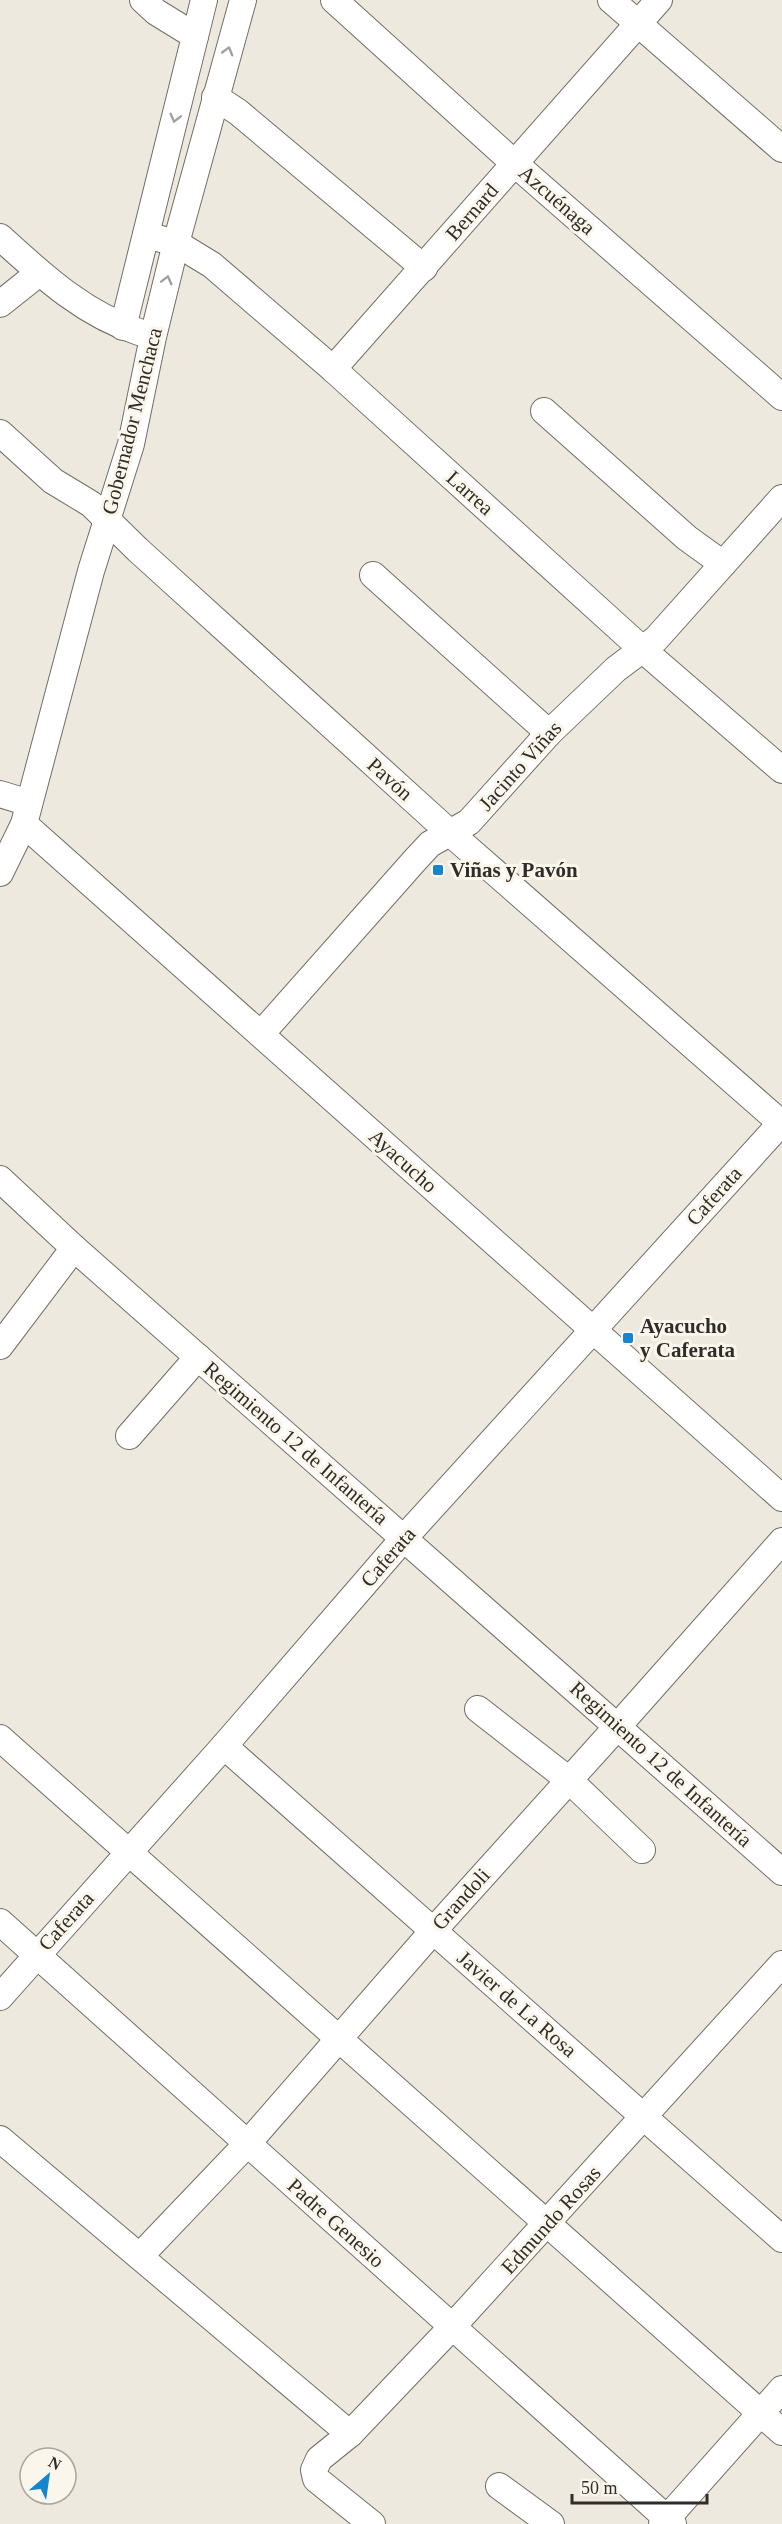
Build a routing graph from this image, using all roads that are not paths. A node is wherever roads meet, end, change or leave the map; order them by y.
1 (143, 0) edge
2 (204, 0) edge
3 (243, 0) edge
4 (334, 0) edge
5 (611, 0) edge
6 (659, 0) edge
7 (638, 24) junction
8 (195, 36) junction
9 (215, 97) junction
10 (782, 149) edge
11 (514, 162) junction
12 (146, 235) junction
13 (0, 237) edge
14 (176, 243) junction
15 (424, 268) junction
16 (39, 273) junction
17 (0, 304) edge
18 (123, 327) junction
19 (153, 337) junction
20 (333, 369) junction
21 (782, 397) edge
22 (544, 411) dead end
23 (0, 433) edge
24 (782, 498) edge
25 (107, 519) junction
26 (723, 564) junction
27 (373, 575) dead end
28 (642, 649) junction
29 (549, 733) junction
30 (782, 770) edge
31 (0, 794) edge
32 (26, 814) junction
33 (449, 832) junction
34 (0, 873) edge
35 (261, 1034) junction
36 (782, 1123) edge
37 (0, 1179) edge
38 (74, 1248) junction
39 (593, 1330) junction
40 (0, 1346) edge
41 (198, 1357) junction
42 (129, 1436) dead end
43 (782, 1498) edge
44 (404, 1538) junction
45 (782, 1540) edge
46 (478, 1709) dead end
47 (618, 1726) junction
48 (0, 1738) edge
49 (224, 1746) junction
50 (569, 1780) junction
51 (642, 1850) dead end
52 (128, 1852) junction
53 (782, 1872) edge
54 (0, 1922) edge
55 (433, 1931) junction
56 (37, 1953) junction
57 (782, 1964) edge
58 (0, 1997) edge
59 (339, 2037) junction
60 (644, 2116) junction
61 (0, 2139) edge
62 (247, 2144) junction
63 (549, 2223) junction
64 (782, 2239) edge
65 (140, 2256) junction
66 (452, 2327) junction
67 (782, 2389) edge
68 (760, 2413) junction
69 (782, 2432) edge
70 (350, 2434) junction
71 (499, 2486) dead end
72 (668, 2522) edge
73 (372, 2524) edge
74 (550, 2524) edge

1 - 8 street
2 - 8 street, Gobernador Menchaca
9 -> 3 street, Gobernador Menchaca
4 - 11 street, Azcuénaga
5 - 7 street
6 - 7 street, Bernard
7 - 10 street
7 - 11 street, Bernard
8 -> 12 street, Gobernador Menchaca
9 - 14 street, Gobernador Menchaca
9 - 15 street
11 - 15 street, Bernard
11 - 21 street, Azcuénaga
12 - 14 street, Larrea
12 - 18 street, Gobernador Menchaca
13 - 16 street
19 -> 14 street, Gobernador Menchaca
14 - 20 street, Larrea
15 - 20 street, Bernard
16 - 17 street
16 - 18 street
18 - 19 street
19 - 25 street, Gobernador Menchaca
20 - 28 street, Larrea
22 - 26 street
23 - 25 street, Pavón
24 - 26 street, Jacinto Viñas
25 - 32 street, Gobernador Menchaca
25 - 33 street, Pavón
26 - 28 street, Jacinto Viñas
27 - 29 street
28 - 29 street, Jacinto Viñas
28 - 30 street, Larrea
29 - 33 street, Jacinto Viñas
31 - 32 street, Ayacucho
32 - 34 street, Gobernador Menchaca
32 - 35 street, Ayacucho
33 - 35 street, Jacinto Viñas
33 - 36 street, Pavón
35 - 39 street, Ayacucho
36 - 39 street, Caferata
37 - 38 street, Regimiento 12 de Infantería
38 - 40 street
38 - 41 street, Regimiento 12 de Infantería
39 - 43 street, Ayacucho
39 - 44 street, Caferata
41 - 42 street
41 - 44 street, Regimiento 12 de Infantería
44 - 47 street, Regimiento 12 de Infantería
44 - 49 street, Caferata
45 - 47 street, Grandoli
46 - 50 street
47 - 50 street, Grandoli
47 - 53 street, Regimiento 12 de Infantería
48 - 52 street
49 - 52 street, Caferata
49 - 55 street, Javier de La Rosa
50 - 51 street
50 - 55 street, Grandoli
52 - 56 street, Caferata
52 - 59 street
54 - 56 street, Padre Genesio
55 - 59 street, Grandoli
55 - 60 street, Javier de La Rosa
56 - 58 street, Caferata
56 - 62 street, Padre Genesio
57 - 60 street, Edmundo Rosas
59 - 62 street, Grandoli
59 - 63 street
60 - 63 street, Edmundo Rosas
60 - 64 street, Javier de La Rosa
61 - 65 street
62 - 65 street, Grandoli
62 - 66 street, Padre Genesio
63 - 66 street, Edmundo Rosas
63 - 68 street
65 - 70 street
66 - 70 street, Edmundo Rosas
66 - 72 street, Padre Genesio
67 - 68 street
68 - 69 street
68 - 72 street
70 - 73 street, Edmundo Rosas
71 - 74 street

